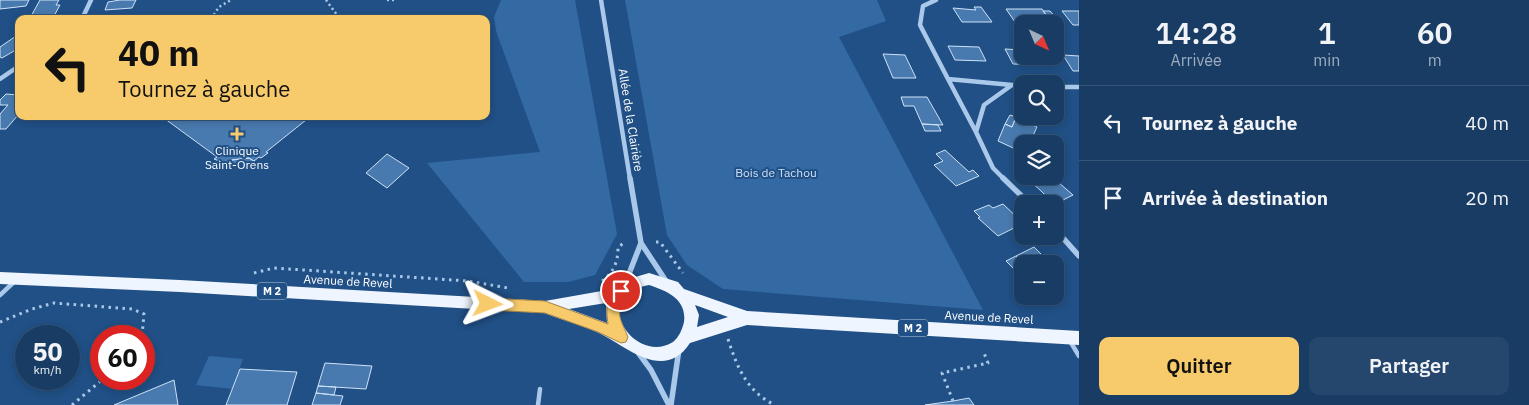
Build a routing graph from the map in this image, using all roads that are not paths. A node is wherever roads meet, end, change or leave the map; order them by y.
1 (91, 0) edge
2 (601, 0) edge
3 (936, 0) edge
4 (84, 15) edge
5 (15, 69) edge
6 (0, 79) edge
7 (948, 79) junction
8 (1012, 85) joint
9 (1064, 86) edge
10 (1079, 87) edge
11 (976, 132) junction
12 (1021, 195) edge
13 (1064, 239) edge
14 (641, 243) junction
15 (1079, 256) edge
16 (0, 278) edge
17 (19, 278) junction
18 (668, 284) junction
19 (621, 291) junction
20 (682, 294) junction
21 (0, 295) edge
22 (545, 307) junction
23 (747, 318) junction
24 (621, 337) junction
25 (1073, 337) edge
26 (684, 342) junction
27 (636, 348) junction
28 (1079, 356) edge
29 (540, 389) dead end
30 (538, 405) edge
31 (670, 405) edge

1 - 4 street
2 - 14 street, Allée de la Clairière
3 - 7 street
5 - 6 street
7 - 8 street
7 - 11 street
8 - 11 street
9 - 10 street
11 - 12 street
13 - 15 street
14 - 18 street, Allée de la Clairière
14 - 19 street
16 - 17 main road, Avenue de Revel / M 2
17 - 21 lane
17 - 22 main road, Avenue de Revel / M 2
18 - 19 main road
18 - 20 main road
19 - 22 main road, Avenue de Revel / M 2
19 - 24 main road
20 - 23 main road, Avenue de Revel / M 2
20 - 26 main road
22 - 24 main road, Avenue de Revel / M 2
23 - 25 main road, Avenue de Revel / M 2
23 - 26 main road, Avenue de Revel / M 2
24 - 27 main road
25 - 28 lane
26 - 27 main road
26 - 31 street
27 - 31 street
29 - 30 lane

